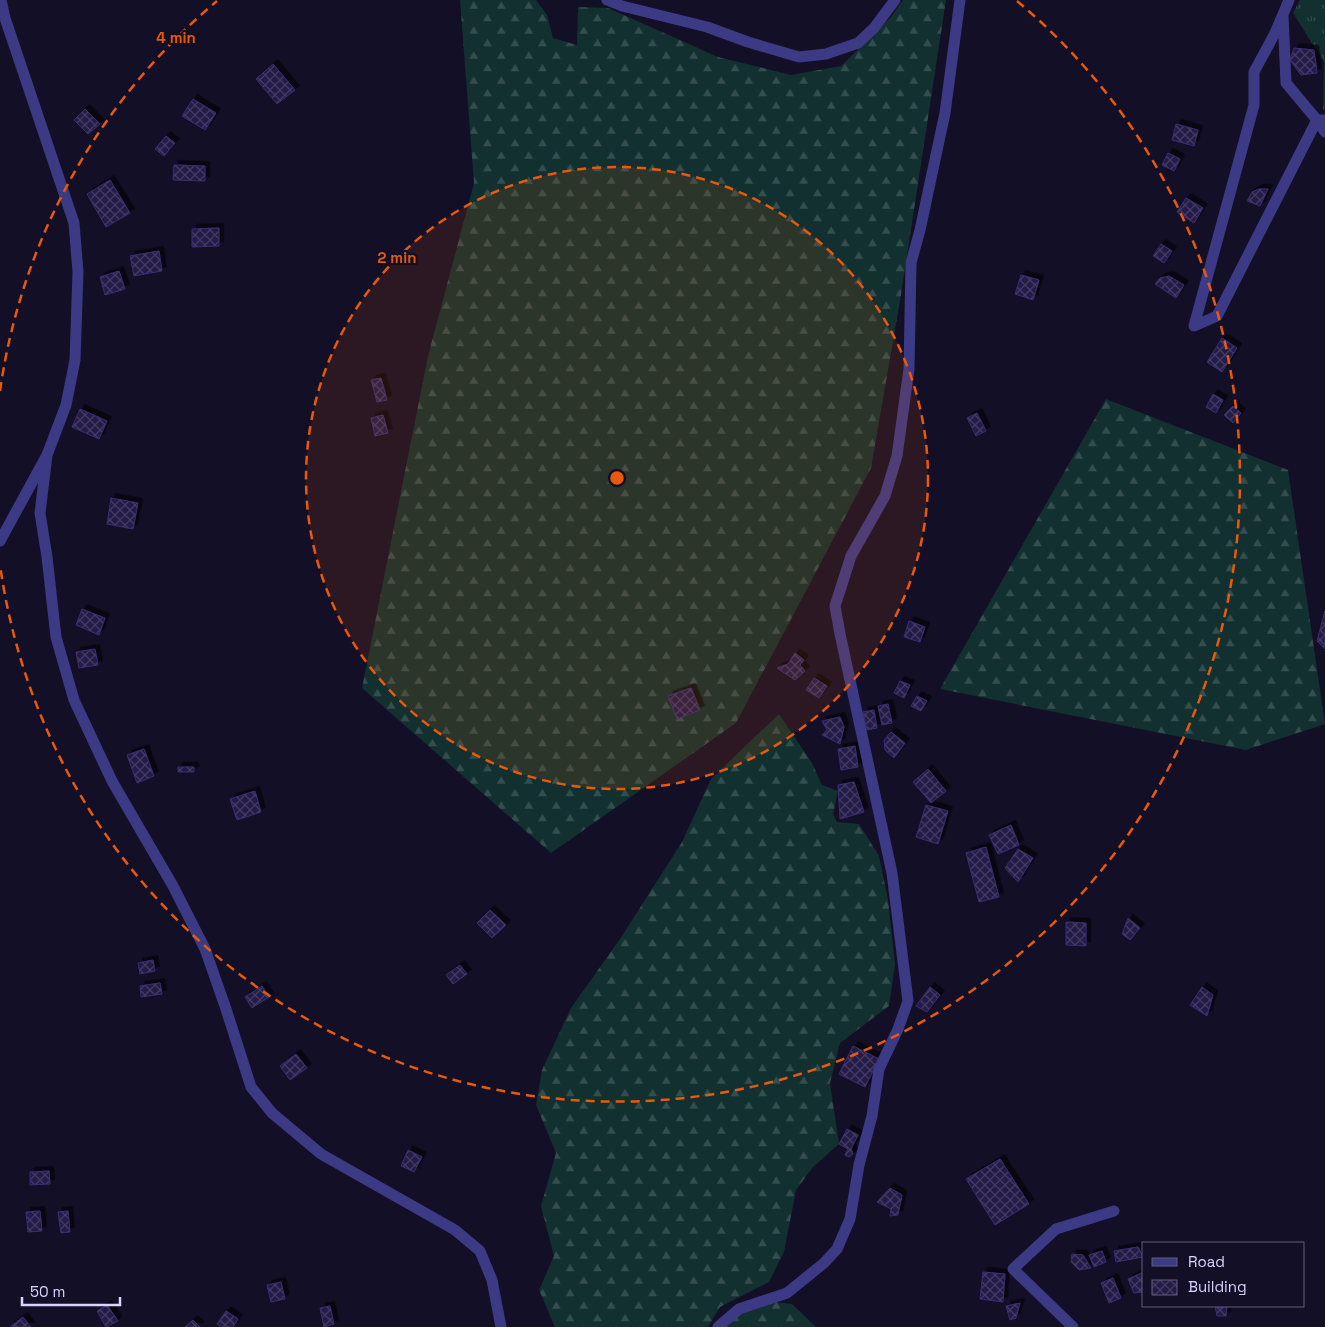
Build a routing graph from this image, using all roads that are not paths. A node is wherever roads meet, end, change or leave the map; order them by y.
1 (1, 0) edge
2 (607, 0) edge
3 (895, 0) edge
4 (960, 0) edge
5 (1289, 0) edge
6 (1283, 14) junction
7 (1321, 120) edge
8 (1325, 132) edge
9 (47, 454) junction
10 (0, 541) edge
11 (1114, 1211) dead end
12 (502, 1327) edge
13 (718, 1327) edge
14 (1073, 1327) edge

1 - 9 street
2 - 3 street
4 - 13 street
5 - 6 street
6 - 7 street
6 - 7 street
7 - 8 street
9 - 10 street
9 - 12 street
11 - 14 street

